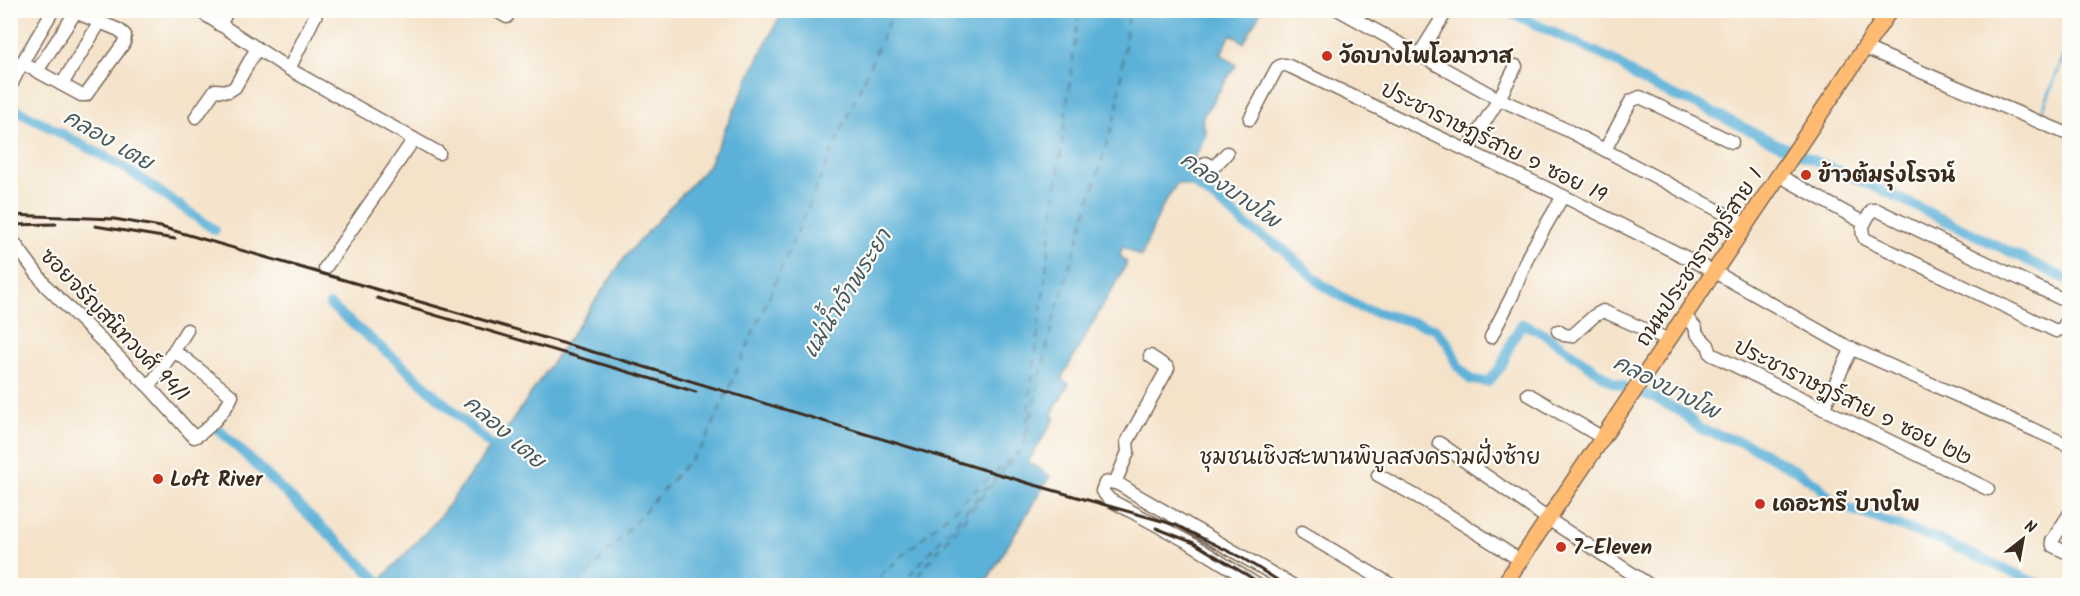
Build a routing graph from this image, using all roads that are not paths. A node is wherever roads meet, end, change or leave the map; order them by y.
1 (52, 10) edge
2 (198, 10) edge
3 (228, 10) edge
4 (318, 10) edge
5 (495, 10) edge
6 (1338, 10) edge
7 (1367, 10) edge
8 (1446, 10) edge
9 (1890, 10) edge
10 (72, 12) edge
11 (507, 16) dead end
12 (100, 22) junction
13 (1360, 23) junction
14 (220, 25) junction
15 (257, 48) junction
16 (1865, 48) junction
17 (1419, 55) junction
18 (22, 63) junction
19 (1516, 66) dead end
20 (289, 69) junction
21 (37, 71) junction
22 (62, 84) junction
23 (11, 85) edge
24 (1499, 99) junction
25 (196, 117) dead end
26 (1250, 119) dead end
27 (2070, 135) edge
28 (414, 139) junction
29 (1732, 142) dead end
30 (1467, 150) junction
31 (1605, 150) junction
32 (439, 153) dead end
33 (1227, 153) dead end
34 (1206, 163) dead end
35 (1780, 176) junction
36 (1563, 196) junction
37 (1864, 223) junction
38 (1746, 225) junction
39 (10, 237) edge
40 (325, 268) dead end
41 (1713, 271) junction
42 (2070, 303) edge
43 (2070, 315) edge
44 (1685, 316) junction
45 (187, 330) dead end
46 (1558, 331) dead end
47 (1491, 337) dead end
48 (1669, 340) junction
49 (1852, 348) junction
50 (173, 352) junction
51 (1150, 356) dead end
52 (149, 387) junction
53 (1528, 394) dead end
54 (1823, 409) junction
55 (1603, 438) junction
56 (1439, 443) dead end
57 (2070, 446) edge
58 (1378, 475) dead end
59 (1115, 483) junction
60 (1988, 489) dead end
61 (2070, 513) edge
62 (1548, 519) junction
63 (1302, 532) dead end
64 (2070, 554) edge
65 (1520, 560) junction
66 (1259, 585) edge
67 (1294, 585) edge
68 (1392, 585) edge
69 (1503, 585) edge
70 (1651, 585) edge

1 - 18 street
2 - 14 street
3 - 14 street
4 - 20 street
5 - 11 street
6 - 13 street
7 - 13 street
8 - 17 street
9 - 16 main road, ถนนประชาราษฎร์สาย 1
10 - 12 street
10 - 21 street
12 - 22 street
12 - 22 street
13 - 17 street
14 - 15 street
15 - 20 street
15 - 25 street
16 - 27 street
16 - 35 main road, ถนนประชาราษฎร์สาย 1
17 - 24 street
18 - 21 street
18 - 23 street
19 - 24 street
20 - 28 street
21 - 22 street
24 - 30 street
24 - 31 street
26 - 30 street, ประชาราษฎร์สาย ๑ ซอย 19
28 - 32 street
28 - 40 street
29 - 31 street
30 - 36 street, ประชาราษฎร์สาย ๑ ซอย 19
31 - 38 street
33 - 34 street
35 - 37 street
35 - 38 main road, ถนนประชาราษฎร์สาย 1
36 - 41 street, ประชาราษฎร์สาย ๑ ซอย 19
36 - 47 street
37 - 42 street
37 - 43 street
38 - 41 main road, ถนนประชาราษฎร์สาย 1
39 - 52 street, ซอยจรัญสนิทวงศ์ 94/1
41 - 44 main road, ถนนประชาราษฎร์สาย 1
41 - 49 street, ประชาราษฎร์สาย ๑ ซอย 19
44 - 48 main road, ถนนประชาราษฎร์สาย 1
44 - 54 street, ประชาราษฎร์สาย ๑ ซอย ๒๒
45 - 50 street
46 - 48 street
48 - 55 main road, ถนนประชาราษฎร์สาย 1
49 - 54 street
49 - 57 street, ประชาราษฎร์สาย ๑ ซอย 19
50 - 52 street
50 - 52 street, ซอยจรัญสนิทวงศ์ 94/1
51 - 59 street
53 - 55 street
54 - 60 street, ประชาราษฎร์สาย ๑ ซอย ๒๒
55 - 62 main road, ถนนประชาราษฎร์สาย 1
56 - 62 street
58 - 65 street
59 - 66 street
59 - 67 street
61 - 64 street
62 - 65 main road, ถนนประชาราษฎร์สาย 1
62 - 70 street
63 - 68 street
65 - 69 main road, ถนนประชาราษฎร์สาย 1

